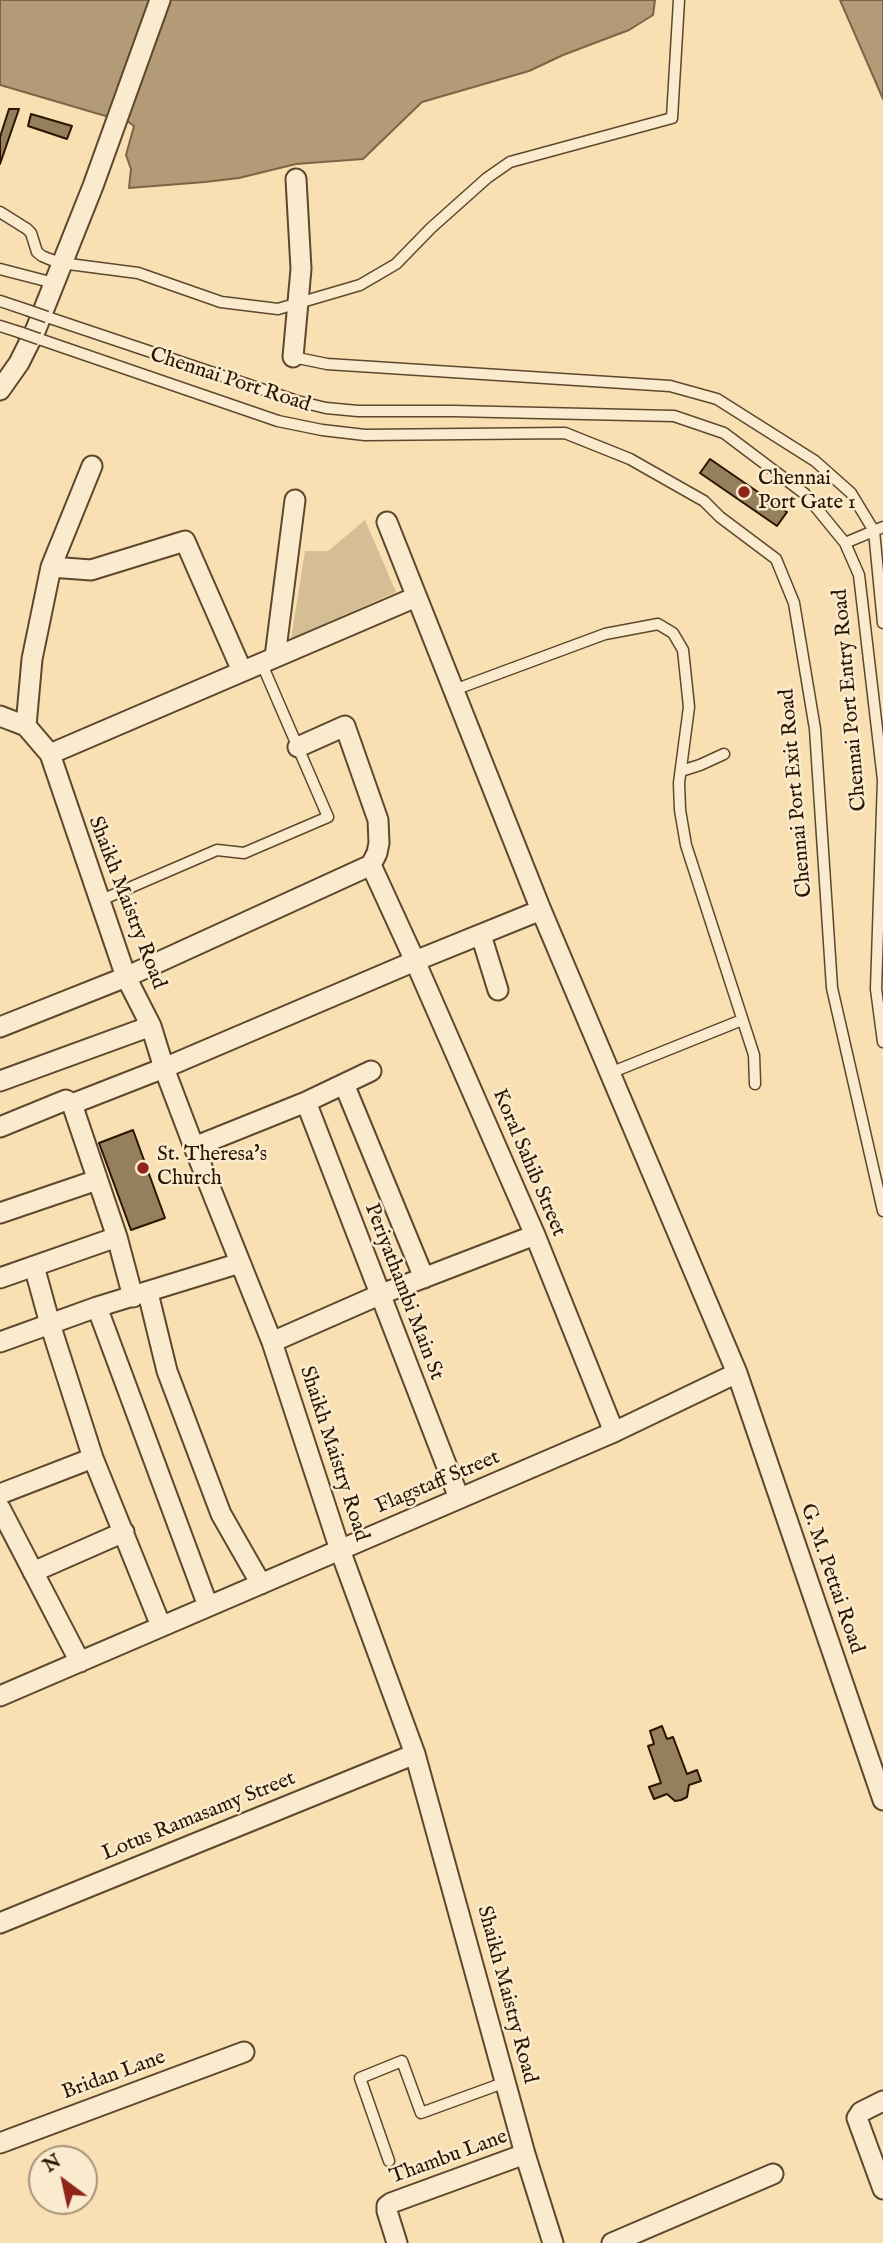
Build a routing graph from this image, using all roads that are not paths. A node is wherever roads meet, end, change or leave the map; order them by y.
1 (160, 0) edge
2 (679, 0) edge
3 (296, 179) dead end
4 (0, 212) edge
5 (61, 263) junction
6 (0, 269) edge
7 (54, 283) junction
8 (0, 301) edge
9 (297, 304) junction
10 (0, 326) edge
11 (293, 357) joint
12 (0, 390) edge
13 (453, 411) joint
14 (455, 434) joint
15 (92, 466) dead end
16 (295, 500) dead end
17 (387, 522) dead end
18 (879, 529) edge
19 (845, 543) junction
20 (51, 568) junction
21 (416, 597) junction
22 (883, 623) edge
23 (268, 660) junction
24 (242, 671) junction
25 (454, 690) junction
26 (0, 716) edge
27 (26, 726) junction
28 (298, 747) junction
29 (50, 754) junction
30 (723, 754) dead end
31 (681, 771) junction
32 (882, 810) edge
33 (371, 865) junction
34 (99, 901) junction
35 (541, 910) junction
36 (481, 935) junction
37 (415, 961) junction
38 (126, 976) junction
39 (498, 990) dead end
40 (742, 1020) junction
41 (151, 1026) junction
42 (0, 1027) edge
43 (883, 1042) edge
44 (164, 1068) junction
45 (371, 1071) dead end
46 (610, 1073) junction
47 (0, 1081) edge
48 (344, 1084) junction
49 (755, 1084) dead end
50 (306, 1102) junction
51 (72, 1104) junction
52 (1, 1123) edge
53 (194, 1147) junction
54 (97, 1180) junction
55 (883, 1211) edge
56 (0, 1213) edge
57 (534, 1235) junction
58 (117, 1237) junction
59 (240, 1264) junction
60 (34, 1266) junction
61 (0, 1278) edge
62 (424, 1278) junction
63 (140, 1295) junction
64 (379, 1295) junction
65 (97, 1307) junction
66 (50, 1324) junction
67 (0, 1342) edge
68 (272, 1342) junction
69 (737, 1373) junction
70 (614, 1432) junction
71 (93, 1458) junction
72 (0, 1494) edge
73 (459, 1498) junction
74 (0, 1507) edge
75 (124, 1532) junction
76 (340, 1550) junction
77 (33, 1572) junction
78 (261, 1584) junction
79 (208, 1606) junction
80 (161, 1626) junction
81 (80, 1662) junction
82 (2, 1690) edge
83 (415, 1754) junction
84 (883, 1800) edge
85 (0, 1923) edge
86 (244, 2052) dead end
87 (506, 2082) junction
88 (883, 2101) edge
89 (0, 2143) edge
90 (525, 2154) junction
91 (389, 2161) dead end
92 (773, 2174) dead end
93 (883, 2189) edge
94 (397, 2243) edge
95 (553, 2243) edge
96 (612, 2243) edge

1 - 5 street
2 - 9 lane
3 - 9 street
4 - 5 lane
5 - 7 street
5 - 9 lane
6 - 7 lane
7 - 12 street
8 - 13 lane, Chennai Port Road, bridge
9 - 11 street
10 - 14 lane, Chennai Port Road, bridge
11 - 18 lane
13 - 19 lane, Chennai Port Entry Road
14 - 55 lane, Chennai Port Exit Road
15 - 20 street
16 - 23 street
17 - 21 street, G. M. Pettai Road
18 - 19 lane
18 - 22 lane
19 - 32 lane, Chennai Port Entry Road
20 - 24 street
20 - 27 street
21 - 23 street
21 - 25 street, G. M. Pettai Road
23 - 24 street
23 - 28 lane
24 - 29 street
25 - 31 lane
25 - 35 street, G. M. Pettai Road
26 - 27 street, Shaikh Maistry Road
27 - 29 street, Shaikh Maistry Road
28 - 33 street
28 - 34 lane
29 - 34 street, Shaikh Maistry Road
30 - 31 lane
31 - 40 lane
32 - 43 lane, Chennai Port Entry Road
33 - 37 street, Koral Sahib Street
33 - 38 street
34 - 38 street, Shaikh Maistry Road
35 - 36 street
35 - 46 street, G. M. Pettai Road
36 - 37 street
36 - 39 street
37 - 44 street
37 - 57 street, Koral Sahib Street
38 - 41 street, Shaikh Maistry Road
38 - 42 street
40 - 46 lane
40 - 49 lane
41 - 44 street, Shaikh Maistry Road
41 - 47 street
44 - 51 street
44 - 53 street, Shaikh Maistry Road
45 - 48 street
46 - 69 street, G. M. Pettai Road
48 - 50 street
48 - 62 street
50 - 53 street
50 - 64 street, Periyathambi Main St
51 - 52 street
51 - 54 street
53 - 59 street, Shaikh Maistry Road
54 - 56 street
54 - 58 street
57 - 62 street
57 - 70 street, Koral Sahib Street
58 - 60 street
58 - 63 street
59 - 63 street
59 - 68 street, Shaikh Maistry Road
60 - 61 street
60 - 66 street
62 - 64 street
63 - 65 street
63 - 78 street
64 - 68 street
64 - 73 street, Periyathambi Main St
65 - 66 street
65 - 79 street
66 - 67 street
66 - 71 street
68 - 76 street, Shaikh Maistry Road
69 - 70 street, Flagstaff Street
69 - 84 street, G. M. Pettai Road
70 - 73 street, Flagstaff Street
71 - 72 street
71 - 75 street
73 - 76 street, Flagstaff Street
74 - 77 street
75 - 77 street
75 - 80 street
76 - 78 street, Flagstaff Street
76 - 83 street, Shaikh Maistry Road
77 - 81 street
78 - 79 street, Flagstaff Street
79 - 80 street, Flagstaff Street
80 - 81 street, Flagstaff Street
81 - 82 street, Flagstaff Street
83 - 85 street, Lotus Ramasamy Street
83 - 87 street, Shaikh Maistry Road
86 - 89 street, Bridan Lane
87 - 90 street, Shaikh Maistry Road
87 - 91 lane
88 - 93 street
90 - 94 street, Thambu Lane
90 - 95 street, Shaikh Maistry Road
92 - 96 street

